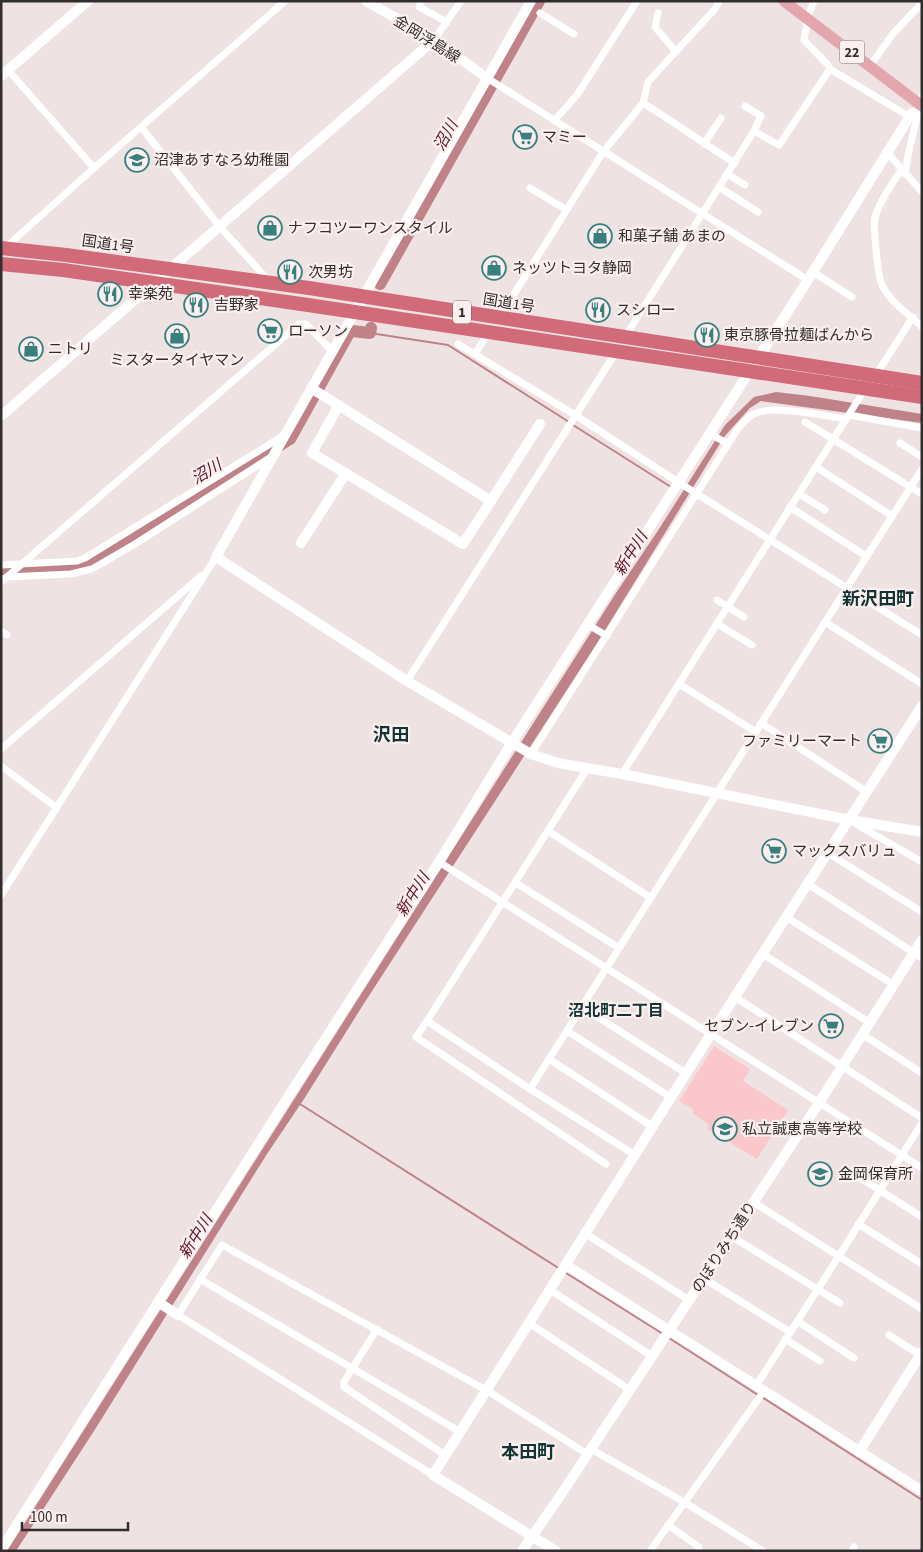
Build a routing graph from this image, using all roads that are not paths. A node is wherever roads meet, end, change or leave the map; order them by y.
1 (88, 1) edge
2 (285, 1) edge
3 (366, 1) edge
4 (421, 1) edge
5 (461, 1) edge
6 (531, 1) edge
7 (636, 1) edge
8 (720, 1) edge
9 (784, 1) edge
10 (814, 1) edge
11 (922, 6) edge
12 (540, 13) dead end
13 (658, 13) dead end
14 (807, 18) junction
15 (447, 22) junction
16 (574, 34) dead end
17 (434, 40) junction
18 (676, 52) junction
19 (870, 66) junction
20 (830, 69) junction
21 (5, 73) edge
22 (487, 78) junction
23 (643, 103) junction
24 (745, 106) dead end
25 (918, 107) edge
26 (721, 118) dead end
27 (554, 121) junction
28 (141, 127) junction
29 (754, 131) junction
30 (704, 144) junction
31 (603, 152) junction
32 (887, 152) junction
33 (735, 163) junction
34 (94, 168) junction
35 (903, 172) junction
36 (727, 174) junction
37 (745, 185) dead end
38 (719, 187) junction
39 (530, 188) dead end
40 (922, 192) edge
41 (567, 210) junction
42 (758, 212) dead end
43 (702, 213) junction
44 (220, 226) junction
45 (3, 248) edge
46 (1, 264) edge
47 (168, 269) junction
48 (810, 276) junction
49 (152, 283) junction
50 (270, 283) junction
51 (362, 297) junction
52 (852, 297) dead end
53 (354, 312) junction
54 (913, 317) junction
55 (499, 318) junction
56 (922, 327) edge
57 (489, 332) junction
58 (625, 337) junction
59 (458, 344) dead end
60 (332, 351) junction
61 (616, 352) junction
62 (475, 354) junction
63 (758, 356) junction
64 (749, 372) junction
65 (876, 375) junction
66 (922, 383) edge
67 (311, 388) junction
68 (863, 394) junction
69 (922, 397) edge
70 (339, 405) junction
71 (575, 415) junction
72 (1, 416) edge
73 (848, 417) junction
74 (805, 422) dead end
75 (540, 424) dead end
76 (922, 428) edge
77 (711, 434) junction
78 (283, 437) junction
79 (834, 439) junction
80 (726, 443) junction
81 (900, 443) dead end
82 (273, 455) junction
83 (922, 457) edge
84 (816, 467) junction
85 (922, 469) edge
86 (346, 474) junction
87 (679, 484) junction
88 (910, 487) junction
89 (697, 493) junction
90 (799, 494) junction
91 (922, 494) edge
92 (490, 501) junction
93 (790, 507) junction
94 (825, 510) dead end
95 (892, 516) junction
96 (770, 539) junction
97 (300, 543) dead end
98 (866, 556) junction
99 (216, 557) junction
100 (22, 564) junction
101 (1, 565) edge
102 (207, 571) junction
103 (3, 579) edge
104 (846, 588) junction
105 (718, 600) dead end
106 (727, 607) junction
107 (744, 617) dead end
108 (825, 622) junction
109 (587, 624) junction
110 (717, 624) junction
111 (922, 635) edge
112 (607, 636) junction
113 (752, 646) dead end
114 (407, 681) junction
115 (679, 684) junction
116 (922, 684) edge
117 (922, 706) edge
118 (761, 723) junction
119 (756, 732) junction
120 (511, 744) junction
121 (1, 750) edge
122 (529, 753) junction
123 (1, 766) edge
124 (588, 769) junction
125 (622, 774) junction
126 (718, 792) junction
127 (867, 792) junction
128 (56, 808) junction
129 (850, 820) junction
130 (548, 831) junction
131 (922, 832) edge
132 (828, 853) junction
133 (439, 862) junction
134 (922, 862) edge
135 (516, 883) junction
136 (808, 884) junction
137 (1, 895) edge
138 (651, 898) junction
139 (503, 903) junction
140 (922, 912) edge
141 (786, 917) junction
142 (922, 940) edge
143 (619, 948) junction
144 (763, 954) junction
145 (918, 955) edge
146 (606, 968) junction
147 (894, 985) junction
148 (735, 997) junction
149 (582, 1007) junction
150 (427, 1021) junction
151 (870, 1022) junction
152 (567, 1031) junction
153 (711, 1034) junction
154 (862, 1034) junction
155 (549, 1059) junction
156 (841, 1067) junction
157 (922, 1073) edge
158 (687, 1074) junction
159 (530, 1089) junction
160 (672, 1098) junction
161 (819, 1103) junction
162 (922, 1118) edge
163 (922, 1123) edge
164 (653, 1128) junction
165 (635, 1155) junction
166 (901, 1155) junction
167 (606, 1164) dead end
168 (922, 1168) edge
169 (848, 1170) dead end
170 (880, 1189) junction
171 (753, 1202) junction
172 (922, 1217) edge
173 (858, 1224) junction
174 (586, 1234) junction
175 (731, 1236) junction
176 (839, 1256) junction
177 (922, 1264) edge
178 (566, 1265) junction
179 (703, 1278) junction
180 (200, 1279) junction
181 (550, 1290) junction
182 (817, 1290) junction
183 (689, 1300) junction
184 (158, 1302) junction
185 (840, 1303) dead end
186 (922, 1309) edge
187 (178, 1315) junction
188 (796, 1321) junction
189 (529, 1323) junction
190 (377, 1329) junction
191 (790, 1332) junction
192 (666, 1334) junction
193 (889, 1335) dead end
194 (785, 1339) junction
195 (921, 1354) edge
196 (652, 1356) junction
197 (854, 1358) dead end
198 (820, 1361) dead end
199 (353, 1369) junction
200 (760, 1388) junction
201 (486, 1390) junction
202 (630, 1390) junction
203 (460, 1432) junction
204 (589, 1451) junction
205 (859, 1452) junction
206 (445, 1455) junction
207 (432, 1475) junction
208 (922, 1491) edge
209 (684, 1502) junction
210 (668, 1525) junction
211 (531, 1536) junction
212 (699, 1547) dead end
213 (1, 1550) edge
214 (522, 1551) edge
215 (556, 1551) edge
216 (650, 1551) edge
217 (762, 1551) edge

1 - 21 street
2 - 28 street
3 - 17 street, 金岡浮島線
4 - 15 street
5 - 15 street
6 - 22 street
7 - 27 street
8 - 18 street
9 - 14 main road, 22
10 - 14 street
11 - 19 street
12 - 16 street
13 - 18 street
14 - 19 main road, 22
14 - 20 street
15 - 17 street
17 - 22 street, 金岡浮島線
17 - 44 street
18 - 23 street
19 - 25 main road, 22
20 - 25 street
20 - 29 street
21 - 34 street
22 - 27 street
22 - 51 street
23 - 30 street
23 - 31 street
24 - 29 street
25 - 32 street
25 - 35 street
26 - 30 street
27 - 31 street
28 - 34 street
28 - 44 street
29 - 33 street
30 - 33 street
31 - 41 street
31 - 43 street
32 - 35 street
32 - 48 street
33 - 36 street
34 - 45 street
35 - 40 street
35 - 54 street
36 - 37 street
36 - 38 street
38 - 42 street
38 - 43 street
39 - 41 street
41 - 55 street
43 - 48 street
43 - 58 street
44 - 47 street
44 - 50 street
45 - 47 highway, 国道1号 / 1
46 - 49 highway, 1
47 - 49 street
47 - 50 highway, 国道1号 / 1
48 - 52 street
48 - 63 street
49 - 53 highway, 1
49 - 72 street
50 - 51 highway, 国道1号 / 1
51 - 53 street
51 - 55 highway, 国道1号 / 1
53 - 57 highway, 1
53 - 60 street
54 - 56 street
54 - 65 street
55 - 58 highway, 国道1号 / 1
57 - 61 highway, 1
57 - 62 street
58 - 63 highway, 国道1号 / 1
59 - 62 street
60 - 67 street
60 - 100 street
61 - 64 highway, 1
61 - 71 street
62 - 71 street
63 - 64 street
63 - 65 highway, 国道1号 / 1
64 - 68 highway, 1
64 - 77 street
65 - 66 highway, 国道1号 / 1
67 - 70 street
67 - 78 street
68 - 69 highway, 1
68 - 73 street
70 - 86 street
70 - 92 street
71 - 87 street
71 - 114 street
73 - 76 street
73 - 79 street
73 - 80 street
74 - 79 street
75 - 92 street
77 - 80 street
77 - 87 street
78 - 82 street
78 - 100 street
79 - 84 street
79 - 88 street
80 - 89 street
81 - 83 street
82 - 99 street
82 - 103 street
84 - 90 street
84 - 95 street
85 - 88 street
86 - 92 street
86 - 97 street
87 - 89 street
87 - 109 street
88 - 91 street
88 - 95 street
89 - 96 street
89 - 112 street
90 - 93 street
90 - 94 street
93 - 96 street
93 - 98 street
95 - 98 street
96 - 104 street
96 - 106 street
98 - 104 street
99 - 102 street
99 - 114 street
100 - 101 street
100 - 103 street
102 - 121 street
102 - 128 street
104 - 108 street
104 - 111 street
105 - 106 street
106 - 107 street
106 - 110 street
108 - 116 street
108 - 118 street
109 - 112 street
109 - 120 street
110 - 113 street
110 - 115 street
112 - 122 street
114 - 120 street
115 - 119 street
115 - 125 street
117 - 127 street
118 - 119 street
118 - 127 street
119 - 126 street
120 - 122 street
120 - 133 street
122 - 124 street
123 - 128 street
124 - 125 street
124 - 130 street
125 - 126 street
126 - 129 street
126 - 138 street
127 - 129 street
128 - 137 street
129 - 131 street
129 - 132 street
129 - 134 street
130 - 135 street
130 - 138 street
132 - 136 street
132 - 140 street
133 - 139 street
133 - 184 street
135 - 139 street
135 - 143 street
136 - 141 street
136 - 145 street
138 - 143 street
139 - 146 street
139 - 150 street
141 - 144 street
141 - 147 street
142 - 145 street, のぼりみち通り
143 - 146 street
144 - 148 street
144 - 151 street
145 - 147 street, のぼりみち通り
146 - 149 street
146 - 153 street
147 - 151 street, のぼりみち通り
148 - 153 street
148 - 156 street
149 - 152 street
149 - 158 street
150 - 159 street
150 - 167 street
151 - 154 street, のぼりみち通り
152 - 155 street
152 - 160 street
153 - 158 street
153 - 161 street
154 - 156 street, のぼりみち通り
154 - 157 street
155 - 159 street
155 - 164 street
156 - 161 street, のぼりみち通り
156 - 162 street
158 - 160 street
159 - 165 street
160 - 164 street
161 - 166 street
161 - 171 street, のぼりみち通り
163 - 166 street
164 - 165 street
165 - 174 street
166 - 168 street
166 - 170 street
169 - 170 street
170 - 172 street
170 - 173 street
171 - 175 street, のぼりみち通り
171 - 176 street
173 - 176 street
173 - 177 street
174 - 178 street
174 - 183 street
175 - 179 street, のぼりみち通り
175 - 182 street
176 - 182 street
176 - 186 street
178 - 181 street
178 - 192 street
179 - 183 street, のぼりみち通り
179 - 191 street
180 - 187 street
180 - 190 street
180 - 199 street
181 - 189 street
181 - 196 street
182 - 185 street
182 - 188 street
183 - 192 street, のぼりみち通り
184 - 187 street
184 - 213 street
187 - 207 street
188 - 191 street
188 - 197 street
189 - 201 street
189 - 202 street
190 - 199 street
190 - 201 street
191 - 194 street
192 - 196 street, のぼりみち通り
192 - 200 street
193 - 195 street
194 - 198 street
194 - 200 street
195 - 205 street
196 - 202 street, のぼりみち通り
199 - 203 street
199 - 206 street
200 - 205 street
200 - 209 street
201 - 203 street
201 - 204 street
202 - 204 street, のぼりみち通り
203 - 206 street
204 - 209 street
204 - 211 street, のぼりみち通り
205 - 208 street
206 - 207 street
207 - 211 street
209 - 210 street
209 - 217 street
210 - 212 street
210 - 216 street
211 - 214 street, のぼりみち通り
211 - 215 street

